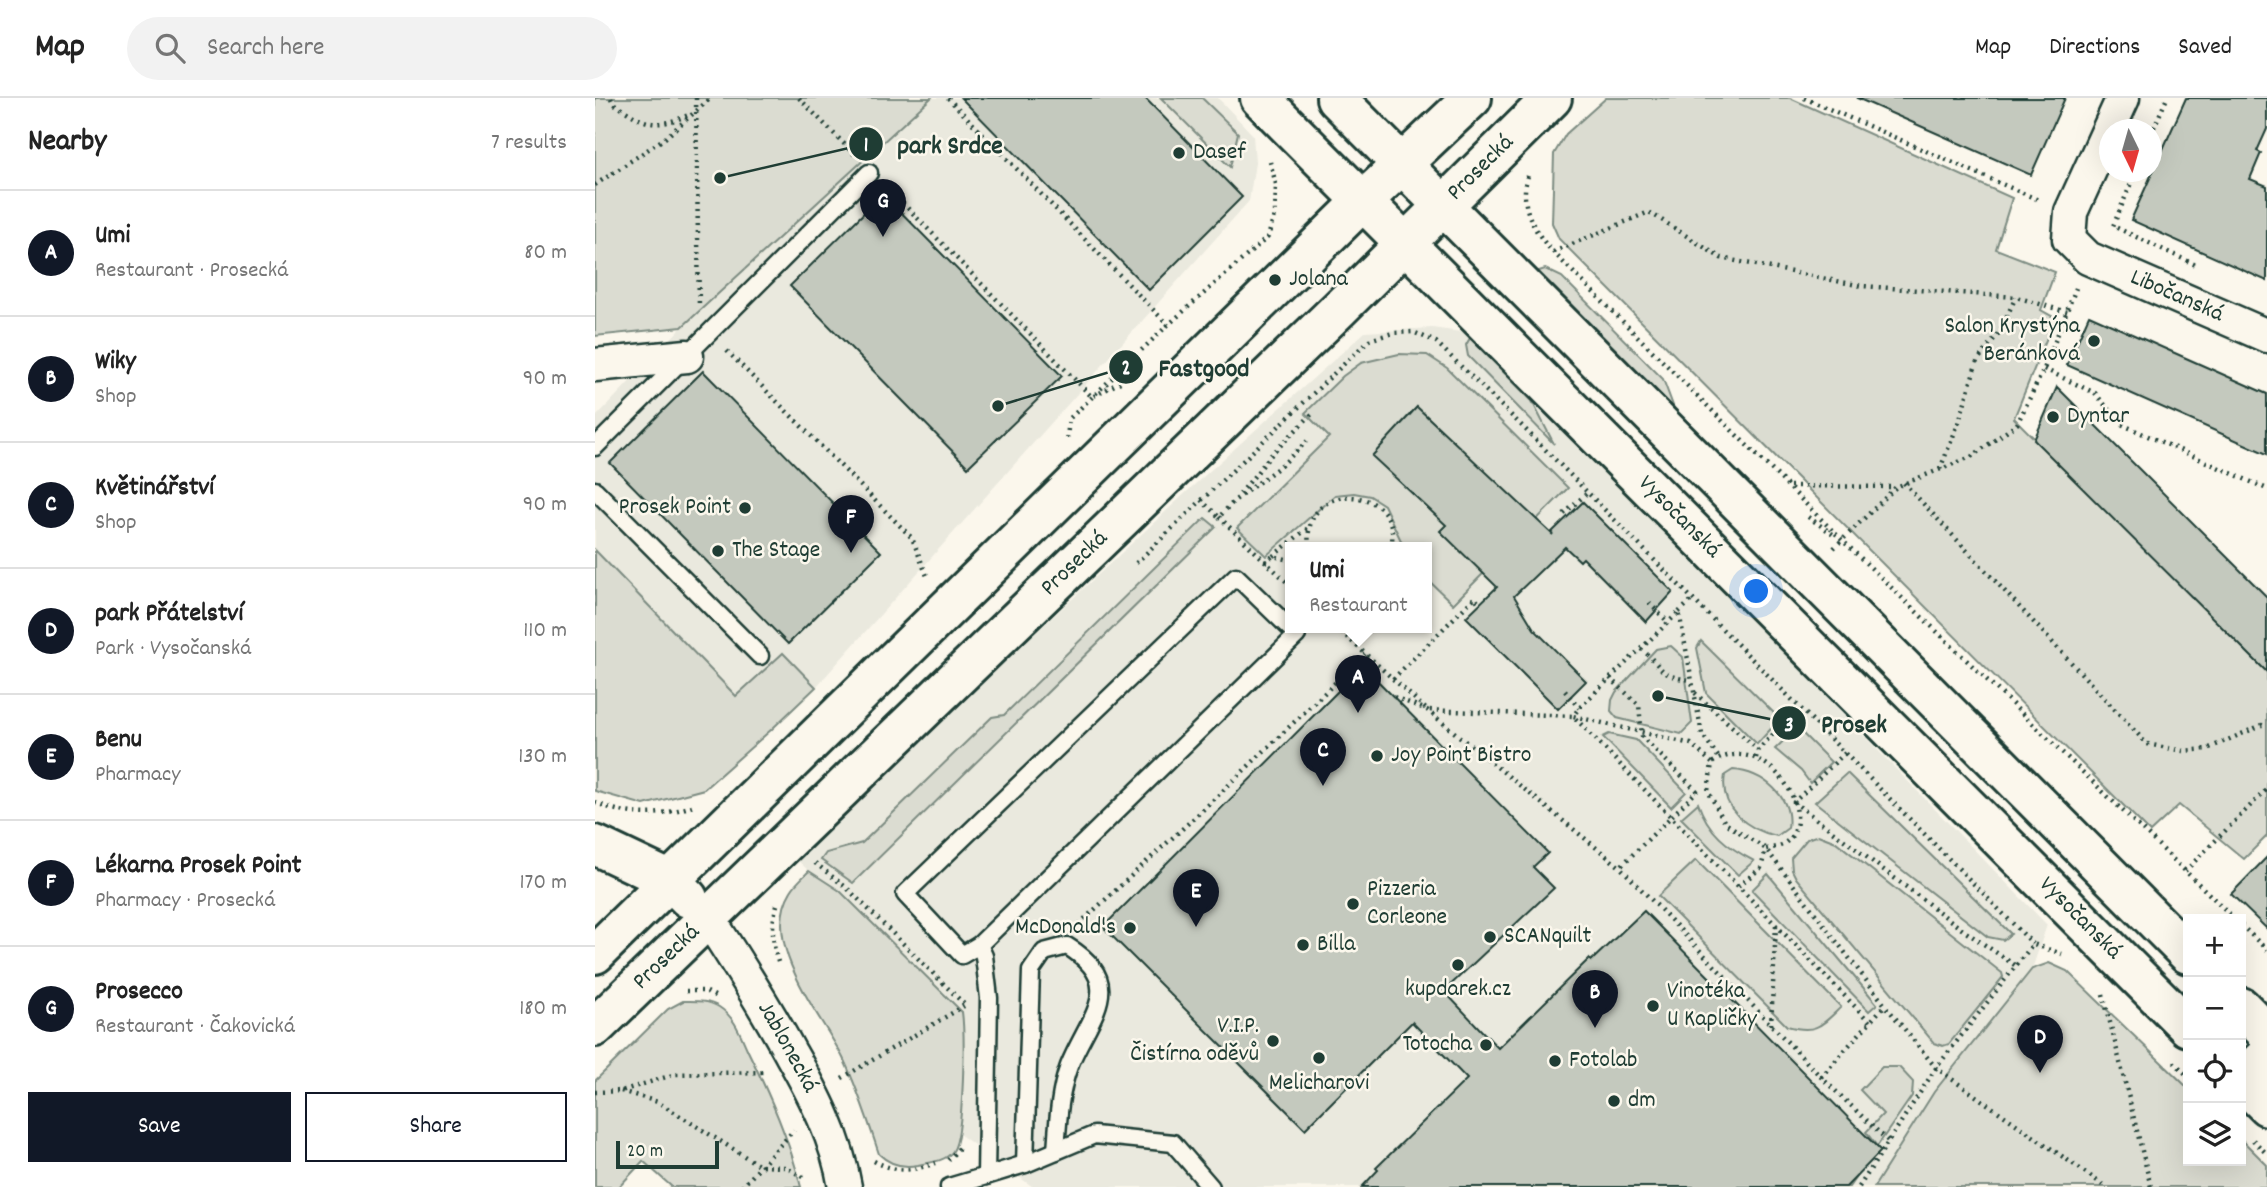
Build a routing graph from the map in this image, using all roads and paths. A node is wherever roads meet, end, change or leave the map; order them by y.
1 (611, 98) edge
2 (696, 98) edge
3 (711, 98) edge
4 (800, 98) edge
5 (948, 98) edge
6 (1259, 98) edge
7 (1336, 98) edge
8 (1472, 98) edge
9 (1552, 98) edge
10 (1804, 98) edge
11 (2123, 98) edge
12 (2167, 98) edge
13 (695, 112) junction
14 (2158, 119) edge
15 (1269, 160) dead end
16 (1402, 164) junction
17 (1531, 170) dead end
18 (870, 172) junction
19 (2132, 182) edge
20 (595, 186) edge
21 (1362, 202) junction
22 (1443, 205) junction
23 (2070, 212) junction
24 (1405, 244) junction
25 (1553, 253) junction
26 (2088, 258) junction
27 (2208, 271) dead end
28 (2016, 297) junction
29 (2067, 312) junction
30 (1168, 325) junction
31 (709, 333) junction
32 (2267, 336) edge
33 (687, 356) junction
34 (595, 365) edge
35 (2044, 369) junction
36 (1134, 375) dead end
37 (1092, 397) junction
38 (1312, 414) dead end
39 (1067, 439) dead end
40 (1307, 441) dead end
41 (595, 447) edge
42 (1940, 469) junction
43 (1904, 483) junction
44 (1790, 486) junction
45 (1896, 487) junction
46 (2267, 489) edge
47 (595, 490) edge
48 (1587, 494) junction
49 (1201, 500) junction
50 (1234, 501) junction
51 (1564, 514) dead end
52 (1219, 516) junction
53 (1309, 527) junction
54 (1842, 541) junction
55 (1290, 542) edge
56 (1308, 542) edge
57 (1391, 542) edge
58 (1285, 546) edge
59 (1834, 548) dead end
60 (1273, 556) junction
61 (1285, 559) edge
62 (1265, 562) junction
63 (1136, 563) dead end
64 (927, 576) dead end
65 (1285, 580) edge
66 (1693, 599) junction
67 (1649, 603) dead end
68 (1480, 605) dead end
69 (1679, 612) junction
70 (1668, 622) junction
71 (1285, 623) edge
72 (1295, 633) edge
73 (1342, 633) edge
74 (1641, 649) junction
75 (1365, 654) junction
76 (760, 656) dead end
77 (1610, 678) junction
78 (1393, 679) junction
79 (1692, 680) junction
80 (1565, 691) dead end
81 (1694, 692) junction
82 (1394, 697) dead end
83 (1799, 707) junction
84 (1579, 708) junction
85 (1427, 710) junction
86 (1573, 716) junction
87 (2033, 725) junction
88 (2267, 727) edge
89 (2026, 728) dead end
90 (1642, 732) junction
91 (1758, 750) junction
92 (1845, 753) junction
93 (1720, 758) junction
94 (1756, 758) junction
95 (1712, 764) junction
96 (2267, 789) edge
97 (1708, 791) junction
98 (1697, 792) junction
99 (595, 802) edge
100 (1794, 802) junction
101 (603, 806) dead end
102 (1671, 817) junction
103 (595, 845) edge
104 (1766, 849) junction
105 (806, 856) dead end
106 (1619, 867) junction
107 (2185, 871) junction
108 (671, 881) junction
109 (1738, 886) junction
110 (779, 896) dead end
111 (2230, 914) edge
112 (707, 916) junction
113 (1067, 924) dead end
114 (1776, 924) junction
115 (2246, 930) edge
116 (2033, 944) junction
117 (979, 945) junction
118 (2183, 949) edge
119 (2267, 950) edge
120 (595, 954) edge
121 (2062, 954) dead end
122 (2016, 966) junction
123 (784, 972) dead end
124 (2112, 1000) dead end
125 (966, 1005) junction
126 (1885, 1005) junction
127 (2246, 1012) edge
128 (967, 1016) dead end
129 (1870, 1022) junction
130 (1771, 1025) junction
131 (595, 1027) edge
132 (2267, 1033) edge
133 (2179, 1042) edge
134 (2267, 1056) edge
135 (1936, 1068) junction
136 (766, 1072) dead end
137 (2246, 1075) edge
138 (1821, 1077) junction
139 (2246, 1085) edge
140 (846, 1087) dead end
141 (621, 1091) junction
142 (595, 1092) edge
143 (2267, 1106) edge
144 (795, 1130) dead end
145 (964, 1137) dead end
146 (1889, 1142) junction
147 (1056, 1151) junction
148 (871, 1156) dead end
149 (1025, 1164) junction
150 (760, 1166) junction
151 (986, 1176) junction
152 (807, 1179) dead end
153 (742, 1187) edge
154 (845, 1187) edge
155 (949, 1187) edge
156 (1211, 1187) edge
157 (1859, 1187) edge
158 (2106, 1187) edge
159 (2151, 1187) edge

1 - 13 path
2 - 13 path
3 - 13 path
4 - 18 path
5 - 30 path
6 - 21 main road, Vysočanská
7 - 16 main road
8 - 16 main road, Prosecká
9 - 22 main road, Prosecká
10 - 23 path
11 - 23 street
12 - 14 path
13 - 20 path
13 - 31 path
15 - 30 path
16 - 21 main road, Prosecká
16 - 22 main road
17 - 25 path
18 - 31 lane
18 - 37 path
19 - 27 path
21 - 24 main road, Vysočanská
21 - 108 main road, Prosecká
22 - 24 main road, Prosecká
22 - 118 main road
23 - 26 street
24 - 112 main road, Prosecká
24 - 133 main road, Vysočanská
25 - 28 path
25 - 44 path
26 - 29 path
26 - 32 street, Libočanská
28 - 29 path
28 - 42 path
29 - 35 path
30 - 37 path
31 - 33 lane
31 - 64 path
33 - 34 street
33 - 41 lane
35 - 42 path
35 - 46 path
36 - 37 path
37 - 39 path
38 - 50 path
40 - 50 path
42 - 43 path
43 - 45 path
43 - 88 path
44 - 45 path
44 - 54 path
45 - 54 path
47 - 76 lane
48 - 49 path
48 - 51 path
48 - 66 path
49 - 52 path
49 - 63 path
50 - 52 path
52 - 62 path
53 - 55 path
53 - 56 path
53 - 57 path
54 - 59 path
54 - 87 path
58 - 60 path
60 - 61 path
60 - 62 path
62 - 65 path
66 - 69 path
66 - 83 path
67 - 70 path
68 - 78 path
69 - 70 path
69 - 79 path
70 - 74 path
71 - 117 lane
72 - 117 lane
73 - 75 path
74 - 77 path
74 - 79 path
75 - 78 path
75 - 113 path
77 - 84 path
77 - 90 path
78 - 85 path
79 - 81 path
80 - 84 path
81 - 91 path
81 - 93 path
82 - 85 path
83 - 91 path
83 - 92 path
84 - 86 path
85 - 86 path
85 - 106 path
86 - 90 path
86 - 102 path
87 - 89 path
87 - 107 path
90 - 95 path
90 - 98 path
91 - 94 path
92 - 100 path
92 - 116 path
93 - 94 path
93 - 95 path
94 - 100 path
95 - 97 path
96 - 107 path
97 - 98 path
97 - 104 path
98 - 102 path
99 - 101 path
100 - 104 path
100 - 122 path
102 - 106 path
102 - 109 path
103 - 108 main road
104 - 109 path
104 - 126 path
105 - 125 path
106 - 130 path
107 - 111 path
108 - 112 main road
108 - 120 main road, Prosecká
109 - 114 path
110 - 123 path
112 - 131 main road, Prosecká
112 - 154 street, Jablonecká
114 - 129 path
114 - 130 path
115 - 119 path
116 - 121 path
116 - 122 path
117 - 151 lane
122 - 135 path
124 - 159 path
125 - 128 path
125 - 140 path
126 - 129 path
126 - 135 path
127 - 132 main road
129 - 138 path
130 - 138 path
134 - 137 main road
135 - 146 path
135 - 158 path
136 - 141 path
138 - 146 path
139 - 143 main road
141 - 142 path
141 - 150 path
144 - 150 path
145 - 148 path
146 - 157 path
147 - 149 lane
147 - 149 lane
147 - 156 lane
149 - 151 lane
150 - 152 path
150 - 153 path
151 - 155 lane

